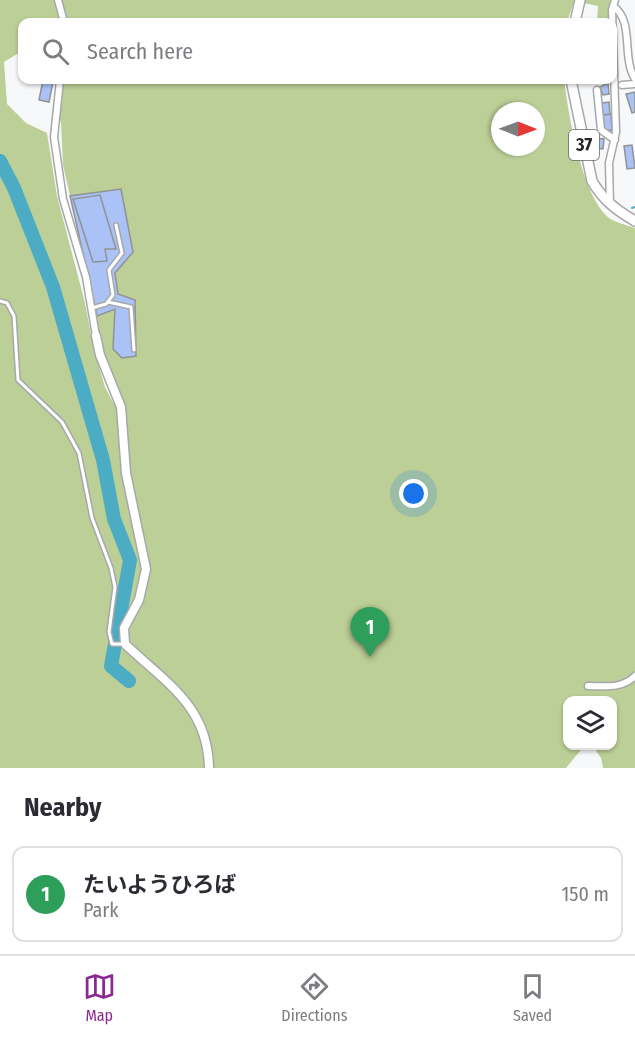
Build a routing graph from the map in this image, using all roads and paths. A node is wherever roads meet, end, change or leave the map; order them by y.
1 (58, 0) edge
2 (580, 0) edge
3 (614, 3) edge
4 (63, 18) edge
5 (577, 18) edge
6 (614, 18) edge
7 (635, 79) edge
8 (60, 84) edge
9 (572, 84) edge
10 (615, 84) edge
11 (635, 84) edge
12 (622, 85) dead end
13 (597, 90) dead end
14 (615, 140) junction
15 (610, 205) junction
16 (635, 221) edge
17 (116, 225) dead end
18 (0, 302) edge
19 (108, 302) junction
20 (92, 308) junction
21 (96, 336) joint
22 (134, 350) dead end
23 (125, 644) junction
24 (635, 676) edge
25 (588, 686) dead end
26 (209, 768) edge

1 - 4 street
2 - 5 main road
3 - 6 street
3 - 7 street
8 - 20 street
9 - 15 main road, 37
10 - 14 street
11 - 12 street
13 - 14 street
14 - 15 street
15 - 16 main road, 37
17 - 19 lane
18 - 23 lane
19 - 20 lane
19 - 22 lane
20 - 21 street
21 - 23 street
23 - 26 street
24 - 25 street

